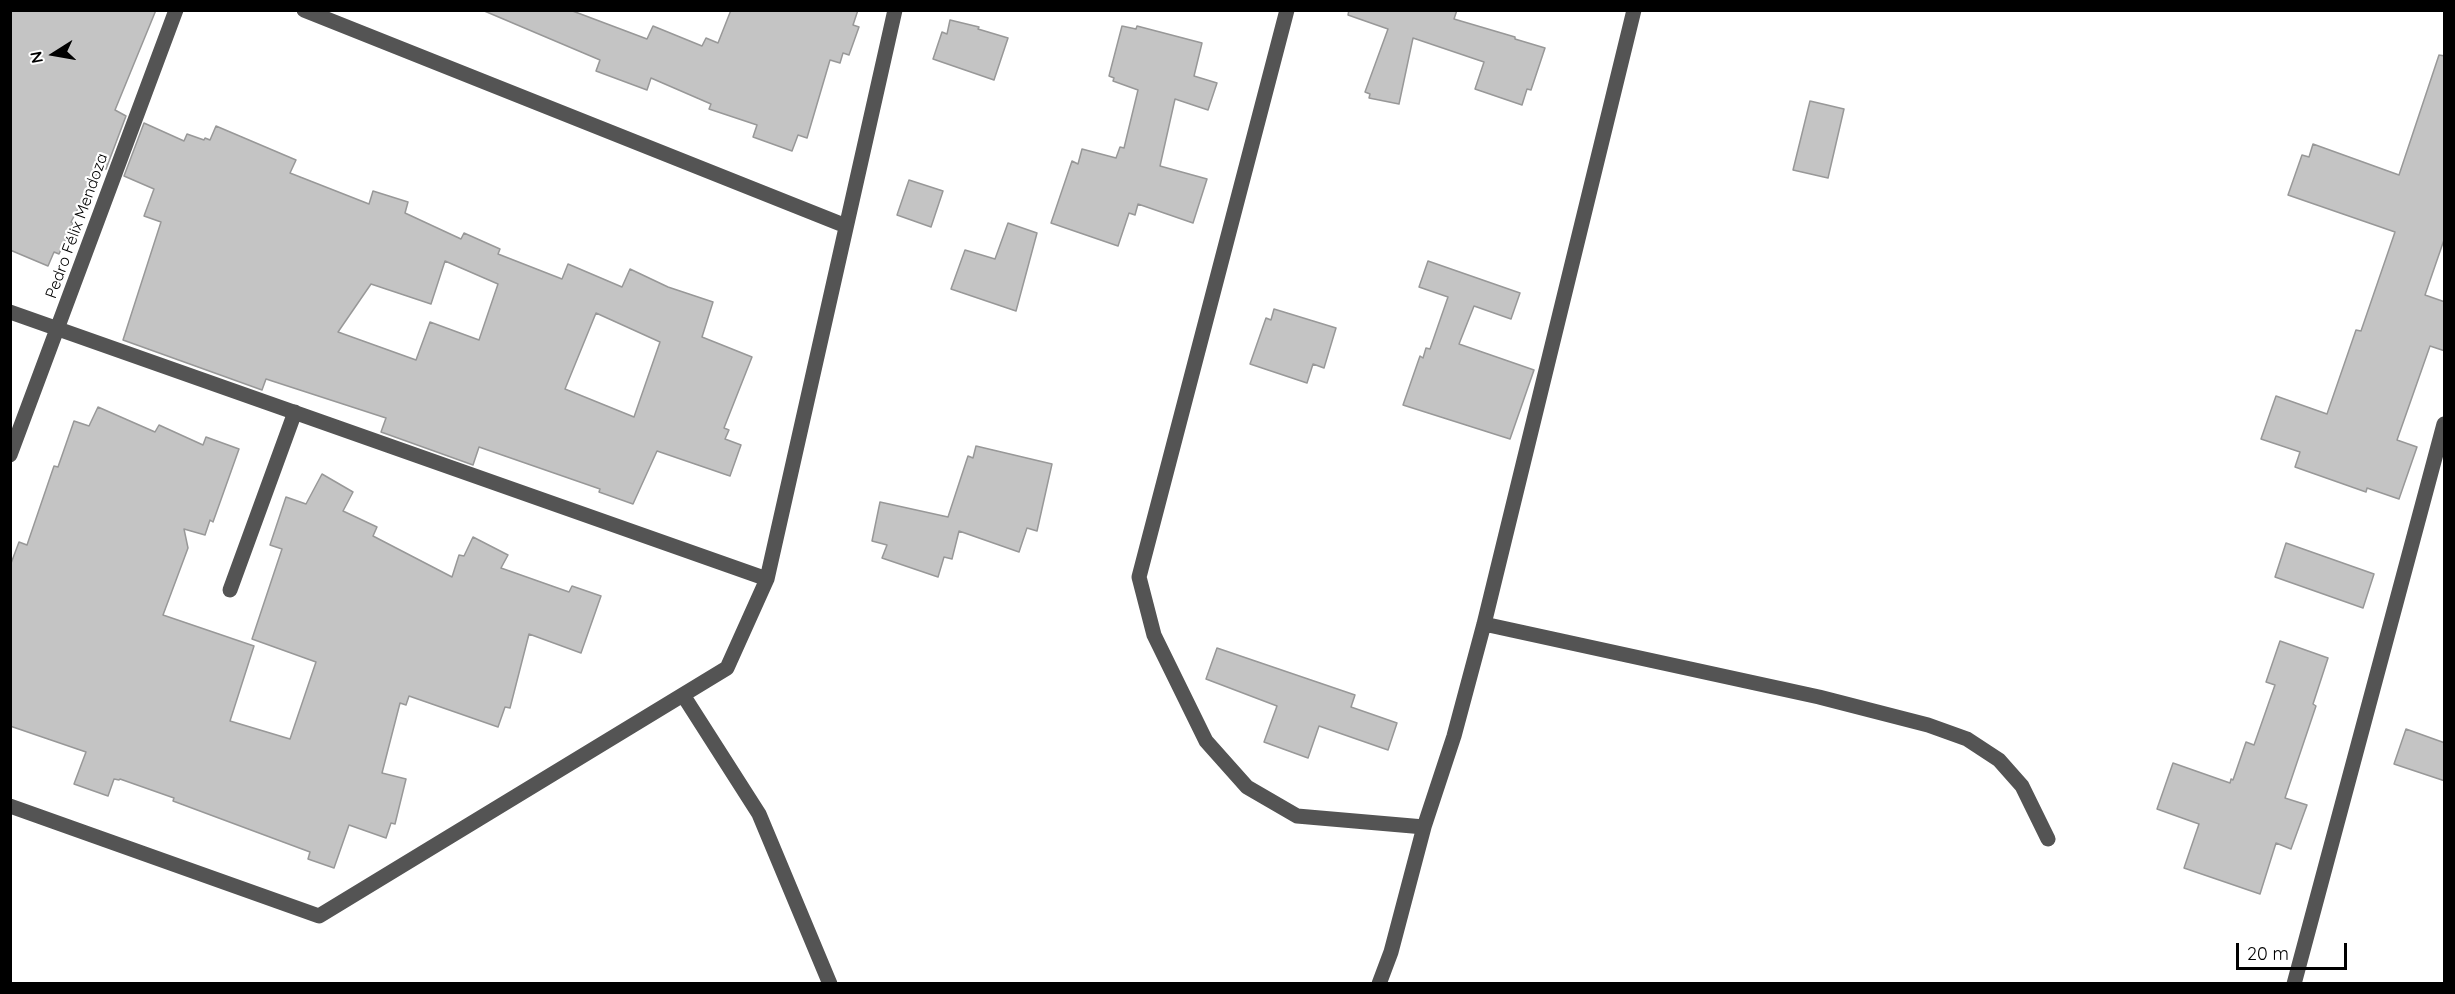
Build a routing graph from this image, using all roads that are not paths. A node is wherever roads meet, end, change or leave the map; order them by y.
1 (176, 10) edge
2 (304, 10) edge
3 (895, 10) edge
4 (1287, 10) edge
5 (1634, 10) edge
6 (846, 226) junction
7 (10, 312) edge
8 (58, 329) junction
9 (294, 412) junction
10 (2445, 424) edge
11 (10, 455) edge
12 (767, 579) junction
13 (230, 590) dead end
14 (1484, 624) junction
15 (683, 695) junction
16 (10, 806) edge
17 (1424, 827) junction
18 (2048, 839) dead end
19 (830, 984) edge
20 (1379, 984) edge
21 (2294, 984) edge

1 - 8 street, Pedro Félix Mendoza
2 - 6 street
3 - 6 street
4 - 17 street
5 - 14 street
6 - 12 street
7 - 8 street
8 - 9 street
8 - 11 street, Pedro Félix Mendoza
9 - 12 street
9 - 13 street
10 - 21 street
12 - 15 street
14 - 17 street
14 - 18 street
15 - 16 street
15 - 19 street
17 - 20 street

